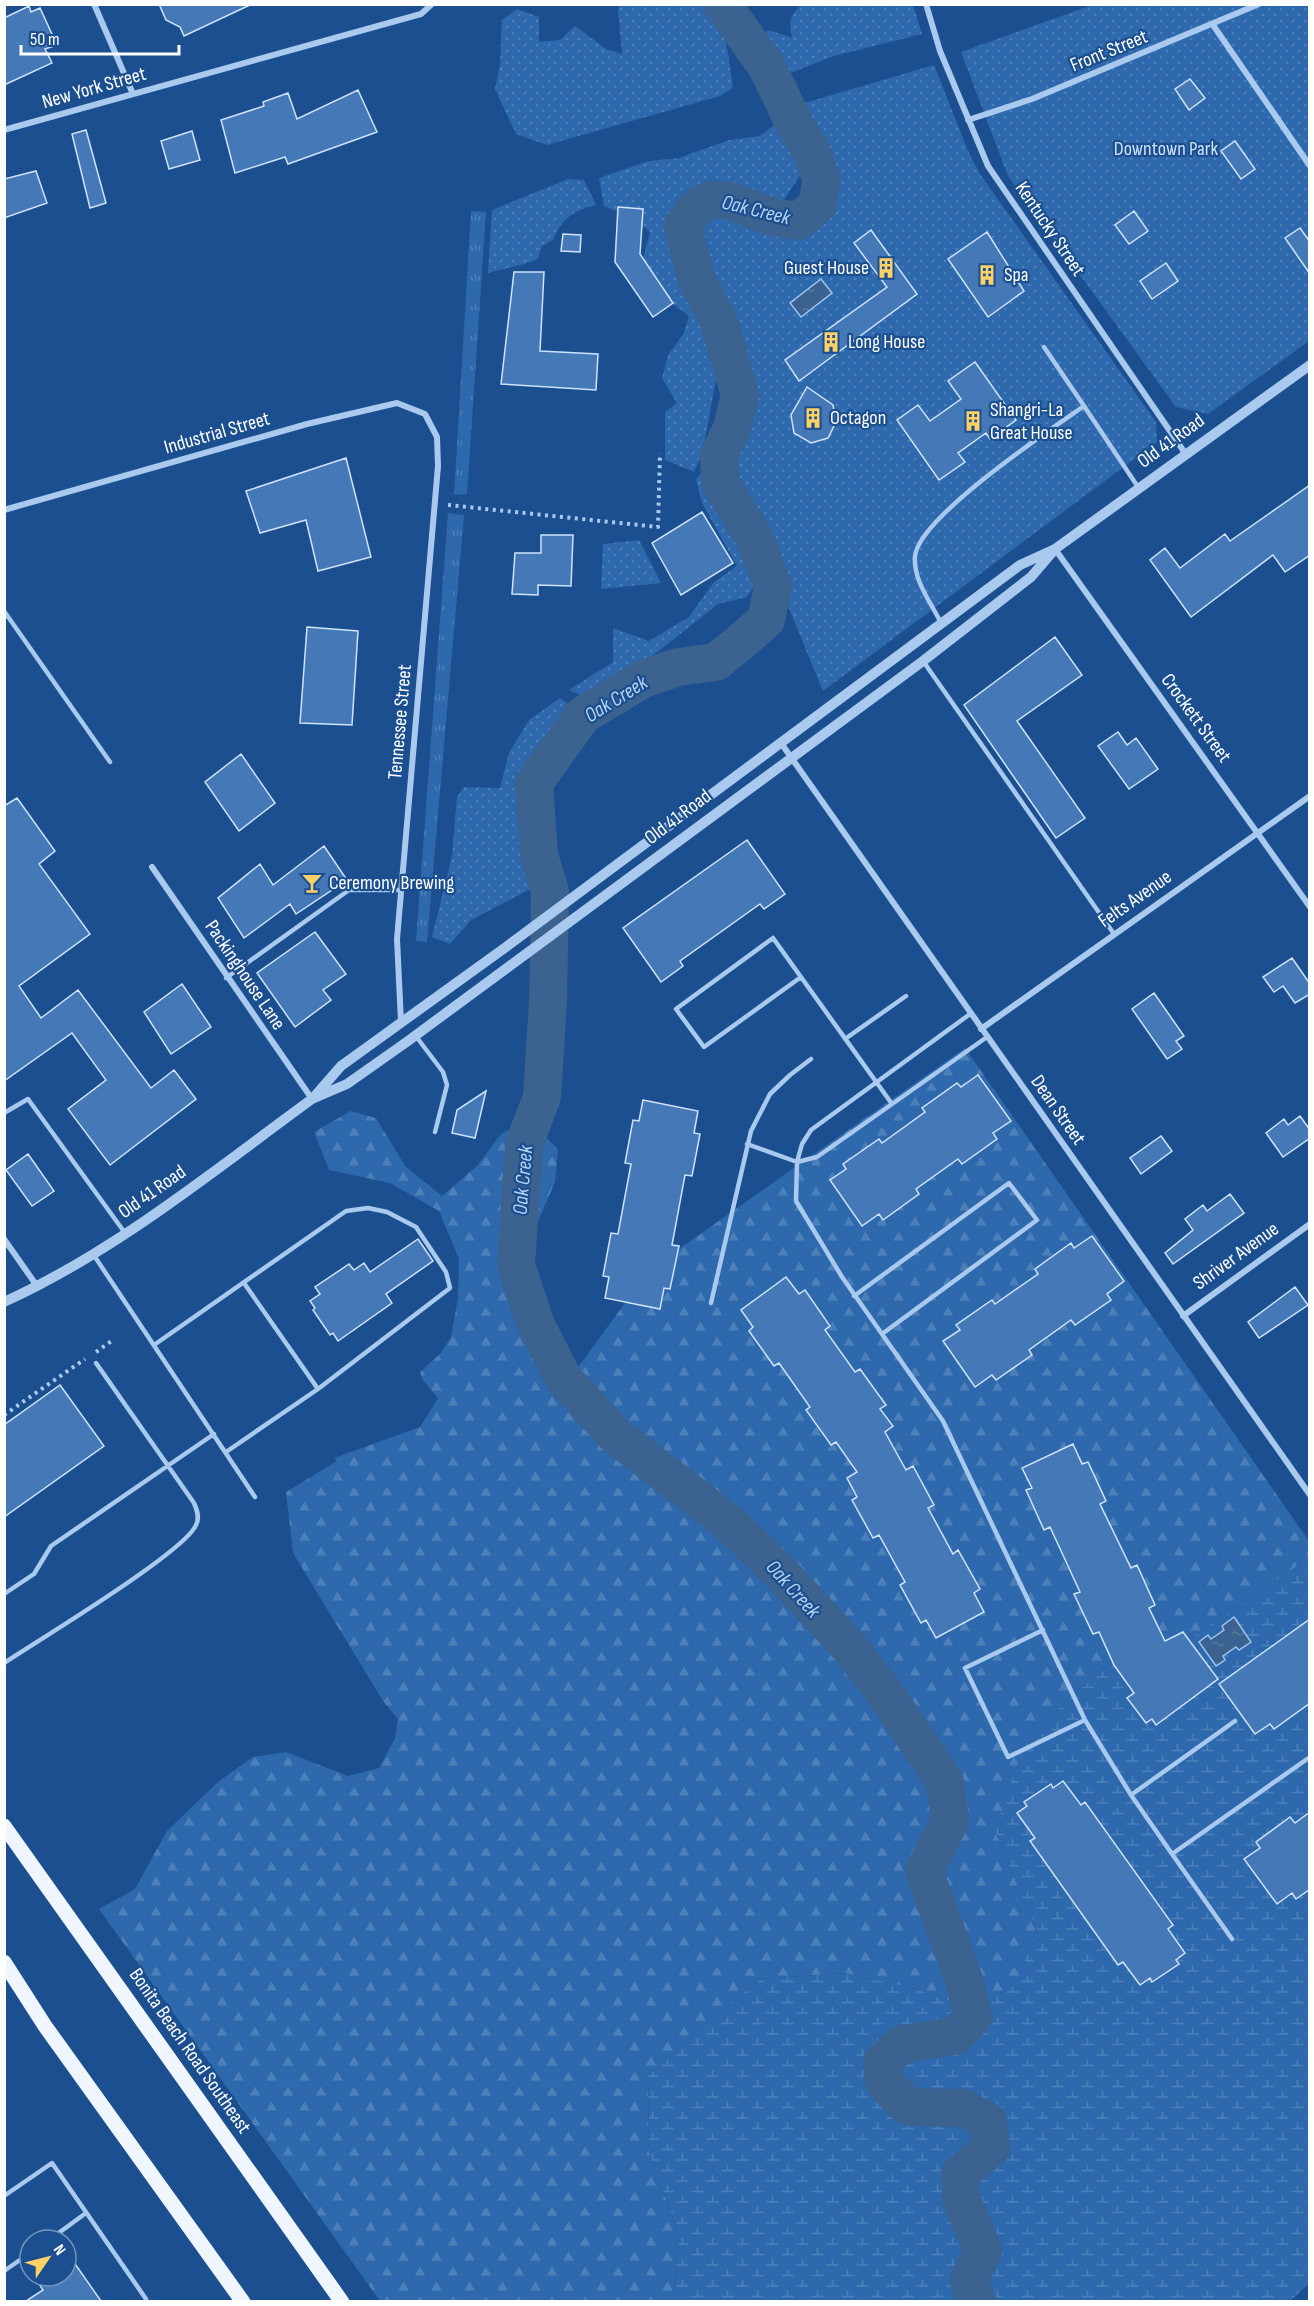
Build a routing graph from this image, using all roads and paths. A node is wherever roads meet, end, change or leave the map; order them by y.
1 (94, 4) edge
2 (432, 4) edge
3 (926, 4) edge
4 (1259, 4) edge
5 (1213, 25) junction
6 (133, 94) junction
7 (968, 120) junction
8 (4, 130) edge
9 (1310, 166) edge
10 (1044, 347) dead end
11 (1310, 364) edge
12 (1084, 406) junction
13 (431, 426) joint
14 (660, 453) dead end
15 (1185, 453) junction
16 (1138, 487) junction
17 (435, 504) junction
18 (4, 510) edge
19 (1055, 549) junction
20 (4, 611) edge
21 (941, 622) junction
22 (923, 661) junction
23 (781, 743) junction
24 (791, 756) junction
25 (110, 762) dead end
26 (1310, 796) edge
27 (1258, 833) junction
28 (152, 867) dead end
29 (401, 890) junction
30 (1310, 908) edge
31 (1114, 934) junction
32 (801, 977) junction
33 (226, 978) junction
34 (906, 996) dead end
35 (970, 1014) junction
36 (401, 1022) junction
37 (981, 1029) junction
38 (416, 1035) junction
39 (987, 1037) junction
40 (845, 1039) junction
41 (811, 1059) dead end
42 (876, 1083) junction
43 (312, 1100) junction
44 (892, 1104) junction
45 (4, 1113) edge
46 (435, 1132) dead end
47 (747, 1144) junction
48 (797, 1162) junction
49 (1310, 1224) edge
50 (125, 1233) junction
51 (4, 1239) edge
52 (93, 1254) junction
53 (244, 1283) junction
54 (37, 1287) junction
55 (854, 1296) junction
56 (4, 1302) edge
57 (711, 1303) dead end
58 (1183, 1316) junction
59 (882, 1334) junction
60 (113, 1340) dead end
61 (154, 1345) junction
62 (96, 1363) dead end
63 (318, 1389) junction
64 (4, 1415) edge
65 (214, 1434) junction
66 (226, 1452) junction
67 (168, 1465) junction
68 (1310, 1495) edge
69 (255, 1497) dead end
70 (4, 1594) edge
71 (1043, 1630) junction
72 (4, 1663) edge
73 (1085, 1720) junction
74 (1235, 1721) dead end
75 (1310, 1757) edge
76 (1131, 1795) junction
77 (4, 1826) edge
78 (1172, 1854) junction
79 (1232, 1939) dead end
80 (4, 1962) edge
81 (4, 2196) edge
82 (87, 2213) junction
83 (66, 2228) edge
84 (18, 2261) edge
85 (4, 2271) edge
86 (146, 2299) dead end
87 (243, 2301) edge
88 (342, 2301) edge

1 - 6 street
2 - 6 street, New York Street
3 - 7 street, Kentucky Street
4 - 5 street, Front Street
5 - 7 street, Front Street
5 - 9 street
6 - 8 street, New York Street
7 - 15 street, Kentucky Street
10 - 12 lane
11 - 15 street, Old 41 Road
12 - 16 lane
12 - 21 lane
13 - 17 street, Tennessee Street
13 - 18 street, Industrial Street
14 - 17 path
15 - 16 street, Old 41 Road
16 - 19 street, Old 41 Road
17 - 29 street, Tennessee Street
19 - 21 street, Old 41 Road
19 - 22 street, Old 41 Road
19 - 27 street, Crockett Street
20 - 25 lane
21 - 23 street, Old 41 Road
22 - 24 street, Old 41 Road
22 - 31 lane
23 - 24 street, Dean Street
23 - 36 street, Old 41 Road
24 - 35 street, Dean Street
24 - 38 street, Old 41 Road
26 - 27 street, Felts Avenue
27 - 30 street, Crockett Street
27 - 31 street, Felts Avenue
28 - 33 street, Packinghouse Lane
29 - 33 lane
29 - 36 street, Tennessee Street
31 - 37 street, Felts Avenue
32 - 32 lane
32 - 40 lane
33 - 43 street, Packinghouse Lane
34 - 40 lane
35 - 37 street, Dean Street
35 - 42 lane
36 - 43 street, Old 41 Road
37 - 39 street, Dean Street
38 - 43 street, Old 41 Road
38 - 46 lane
39 - 44 lane
39 - 58 street, Dean Street
40 - 42 lane
41 - 47 lane
42 - 44 lane
42 - 48 lane
43 - 50 street, Old 41 Road
44 - 48 lane
45 - 50 lane
47 - 48 lane
47 - 57 lane
48 - 55 lane
49 - 58 street, Shriver Avenue
50 - 52 street, Old 41 Road
51 - 54 street
52 - 54 street, Old 41 Road
52 - 61 lane
53 - 61 lane
53 - 63 lane
53 - 63 lane
54 - 56 street, Old 41 Road
55 - 59 lane
55 - 59 lane
58 - 68 street, Dean Street
59 - 71 lane
60 - 64 path
61 - 65 lane
62 - 67 lane
63 - 66 lane
65 - 66 lane
65 - 67 lane
66 - 69 lane
67 - 70 lane
67 - 72 lane
71 - 73 lane
71 - 73 lane
73 - 76 lane
74 - 76 lane
75 - 78 lane
76 - 78 lane
77 - 88 main road, Bonita Beach Road Southeast
78 - 79 lane
80 - 87 main road
81 - 82 lane
82 - 83 lane
82 - 86 lane
84 - 85 lane

